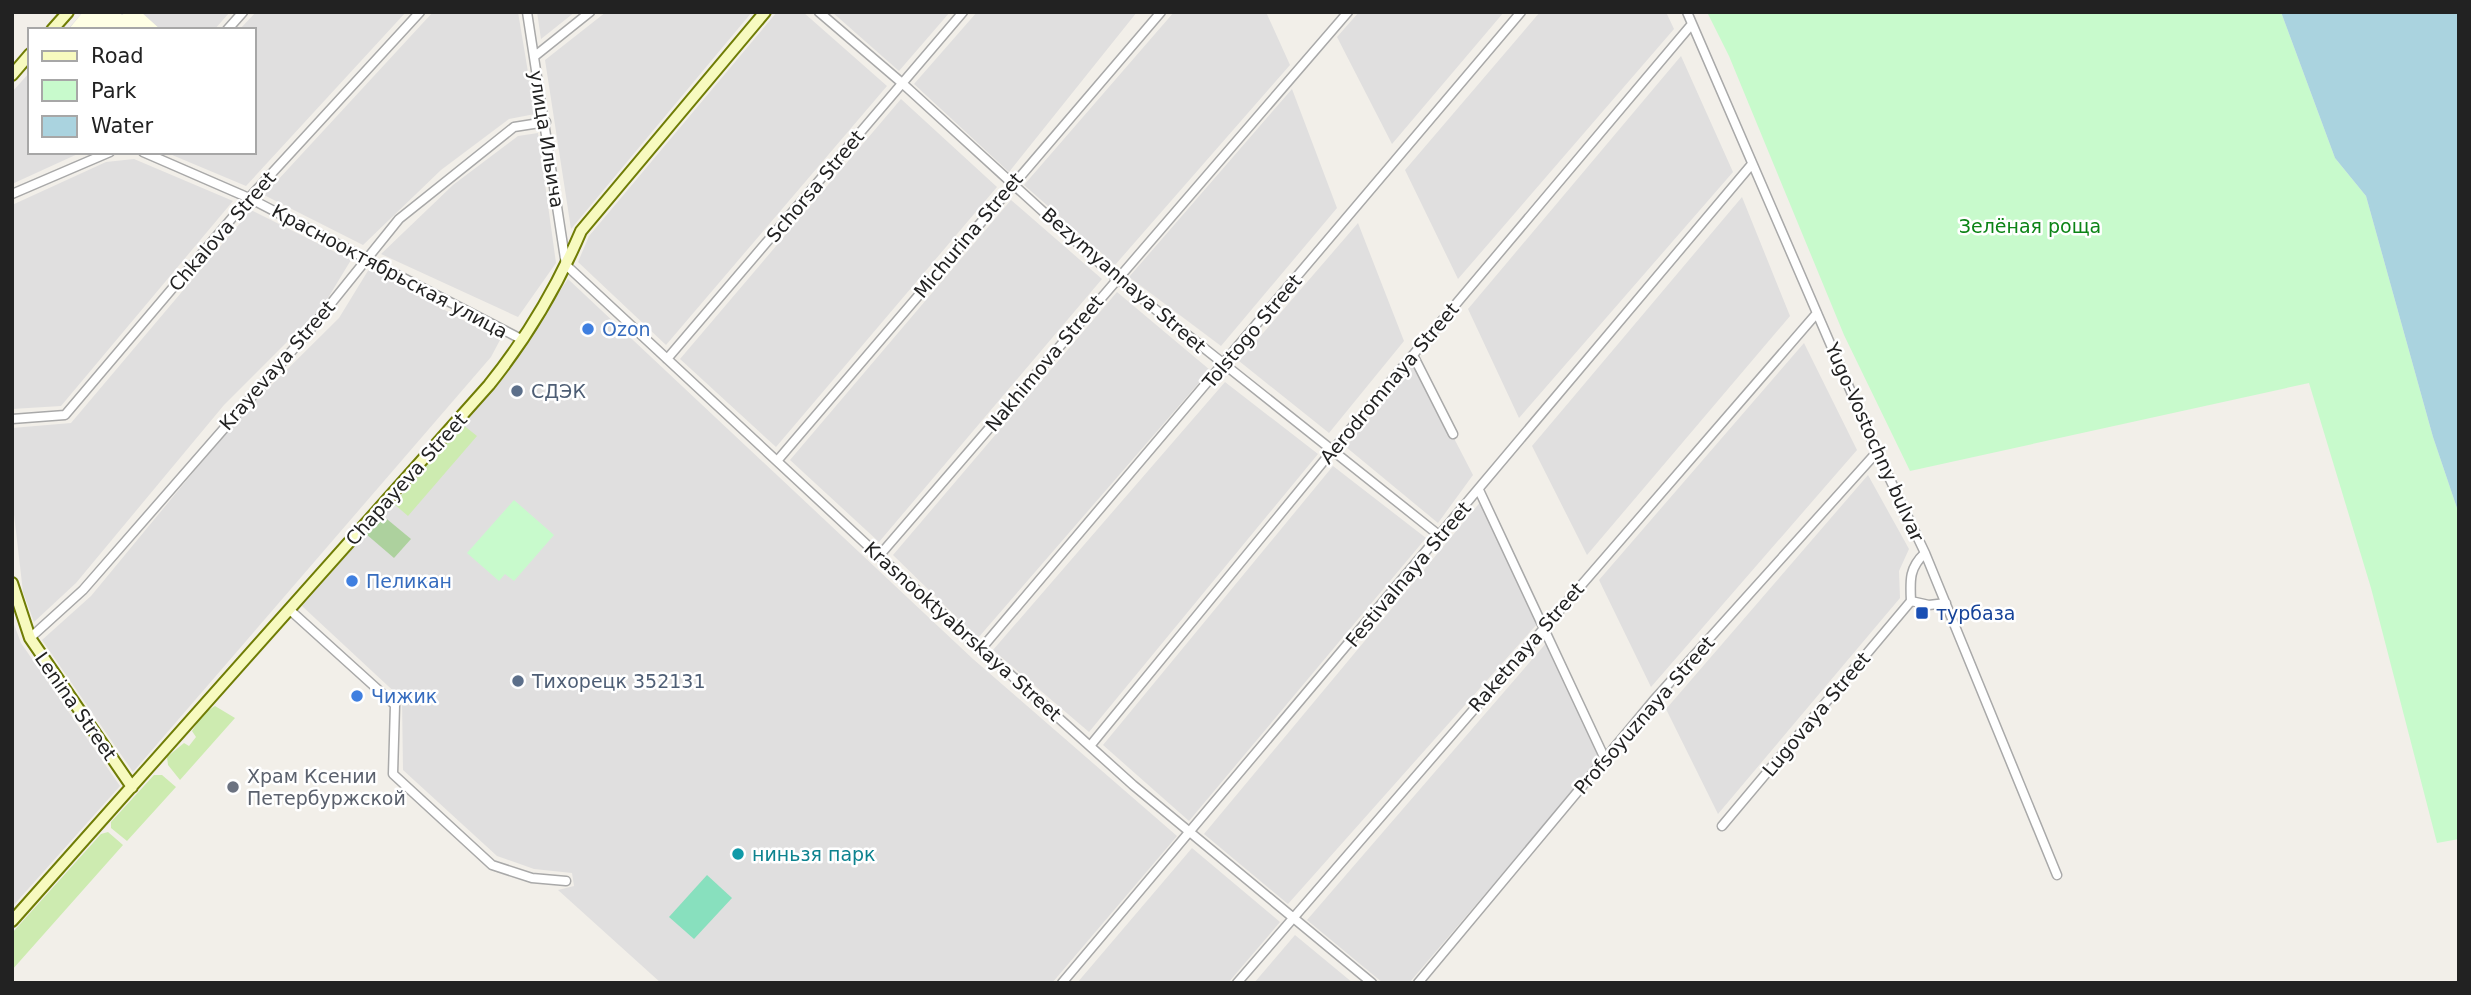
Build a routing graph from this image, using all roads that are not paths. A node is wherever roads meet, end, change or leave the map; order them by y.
1 (68, 12) edge
2 (243, 12) edge
3 (420, 12) edge
4 (527, 12) edge
5 (590, 12) edge
6 (765, 12) edge
7 (819, 12) edge
8 (963, 12) edge
9 (1161, 12) edge
10 (1348, 12) edge
11 (1521, 12) edge
12 (1687, 12) edge
13 (1692, 24) junction
14 (54, 28) edge
15 (229, 28) edge
16 (28, 56) edge
17 (535, 56) junction
18 (12, 75) edge
19 (902, 83) junction
20 (546, 122) junction
21 (105, 154) edge
22 (148, 154) edge
23 (1752, 164) junction
24 (1012, 183) junction
25 (12, 194) edge
26 (249, 198) junction
27 (366, 257) junction
28 (566, 265) junction
29 (1116, 278) junction
30 (1817, 313) junction
31 (521, 340) junction
32 (1413, 355) junction
33 (667, 359) junction
34 (1224, 365) junction
35 (12, 419) edge
36 (1453, 434) dead end
37 (1332, 452) junction
38 (1877, 452) junction
39 (777, 461) junction
40 (1479, 489) junction
41 (1440, 536) junction
42 (1925, 553) junction
43 (880, 556) junction
44 (13, 591) edge
45 (1911, 601) junction
46 (1946, 603) junction
47 (291, 611) junction
48 (1544, 626) junction
49 (30, 638) junction
50 (981, 649) junction
51 (1090, 746) junction
52 (1605, 759) junction
53 (132, 787) junction
54 (1722, 826) dead end
55 (1190, 831) junction
56 (2057, 874) dead end
57 (566, 881) dead end
58 (1292, 917) junction
59 (12, 921) edge
60 (1062, 983) edge
61 (1237, 983) edge
62 (1372, 983) edge
63 (1418, 983) edge

1 - 14 main road
2 - 15 street
3 - 26 street, Chkalova Street
4 - 17 street, улица Ильича
5 - 17 street
6 - 28 main road, Chapayeva Street
7 - 19 street, Bezymyannaya Street
8 - 19 street, Schorsa Street
9 - 24 street, Michurina Street
10 - 29 street, Nakhimova Street
11 - 34 street, Tolstogo Street
12 - 13 street, Yugo-Vostochny bulvar
13 - 23 street, Yugo-Vostochny bulvar
13 - 32 street, Aerodromnaya Street
16 - 18 main road
17 - 20 street, улица Ильича
19 - 24 street, Bezymyannaya Street
19 - 33 street, Schorsa Street
20 - 27 street, Krayevaya Street
20 - 28 street, улица Ильича
21 - 25 street
22 - 26 street, Краснооктябрьская улица
23 - 30 street, Yugo-Vostochny bulvar
23 - 40 street, Festivalnaya Street
24 - 29 street, Bezymyannaya Street
24 - 39 street, Michurina Street
26 - 27 street, Краснооктябрьская улица
26 - 35 street, Chkalova Street
27 - 31 street, Краснооктябрьская улица
27 - 49 street, Krayevaya Street
28 - 31 main road, Chapayeva Street
28 - 33 street, Krasnooktyabrskaya Street
29 - 34 street, Bezymyannaya Street
29 - 43 street, Nakhimova Street
30 - 38 street, Yugo-Vostochny bulvar
30 - 48 street, Raketnaya Street
31 - 47 main road, Chapayeva Street
32 - 36 street
32 - 37 street, Aerodromnaya Street
33 - 39 street, Krasnooktyabrskaya Street
34 - 37 street, Bezymyannaya Street
34 - 50 street, Tolstogo Street
37 - 41 street, Bezymyannaya Street
37 - 51 street, Aerodromnaya Street
38 - 42 street, Yugo-Vostochny bulvar
38 - 52 street, Profsoyuznaya Street
39 - 43 street, Krasnooktyabrskaya Street
40 - 41 street, Festivalnaya Street
40 - 48 street
41 - 55 street, Festivalnaya Street
42 - 45 street
42 - 46 street, Yugo-Vostochny bulvar
43 - 50 street, Krasnooktyabrskaya Street
44 - 49 main road, Lenina Street
45 - 46 street
45 - 54 street, Lugovaya Street
46 - 56 street, Yugo-Vostochny bulvar
47 - 53 main road, Chapayeva Street
47 - 57 street
48 - 52 street
48 - 58 street, Raketnaya Street
49 - 53 main road, Lenina Street
50 - 51 street, Krasnooktyabrskaya Street
51 - 55 street, Krasnooktyabrskaya Street
52 - 63 street, Profsoyuznaya Street
53 - 59 main road, Chapayeva Street
55 - 58 street, Krasnooktyabrskaya Street
55 - 60 street, Festivalnaya Street
58 - 61 street, Raketnaya Street
58 - 62 street, Krasnooktyabrskaya Street

